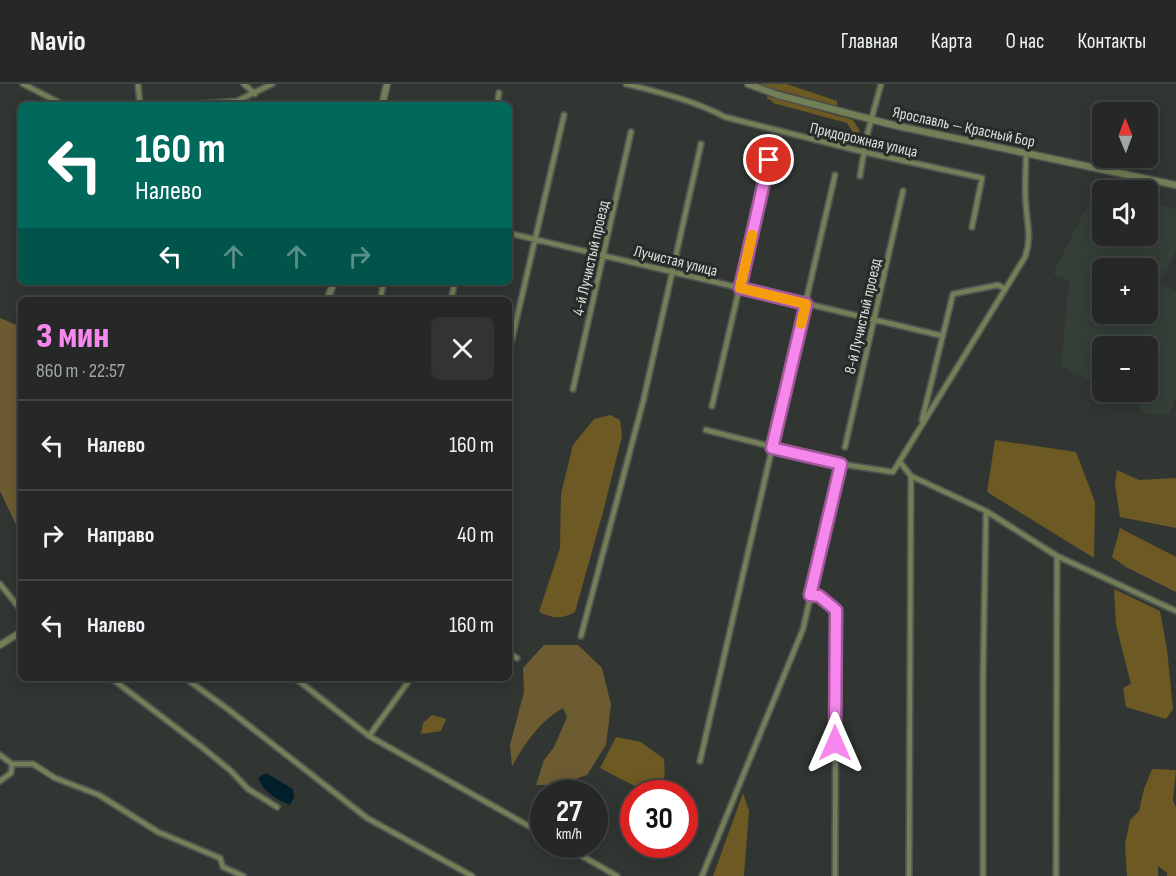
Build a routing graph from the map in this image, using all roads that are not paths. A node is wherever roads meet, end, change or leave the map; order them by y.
1 (22, 84) edge
2 (138, 84) edge
3 (244, 84) edge
4 (272, 84) edge
5 (387, 84) edge
6 (626, 84) edge
7 (748, 84) edge
8 (881, 84) edge
9 (500, 93) dead end
10 (255, 94) junction
11 (58, 102) edge
12 (140, 102) edge
13 (224, 102) edge
14 (383, 102) edge
15 (498, 102) edge
16 (564, 115) dead end
17 (871, 119) junction
18 (631, 132) dead end
19 (701, 144) dead end
20 (864, 152) junction
21 (1026, 153) junction
22 (769, 160) dead end
23 (835, 175) dead end
24 (860, 176) dead end
25 (1176, 185) edge
26 (903, 190) dead end
27 (972, 227) dead end
28 (512, 234) edge
29 (536, 240) junction
30 (603, 255) junction
31 (673, 272) junction
32 (740, 288) junction
33 (1005, 289) junction
34 (806, 304) junction
35 (872, 320) junction
36 (943, 336) junction
37 (512, 339) edge
38 (573, 389) dead end
39 (712, 406) dead end
40 (921, 426) junction
41 (706, 430) dead end
42 (845, 447) dead end
43 (772, 448) junction
44 (900, 462) junction
45 (841, 464) junction
46 (911, 476) junction
47 (986, 511) junction
48 (1057, 556) junction
49 (0, 584) edge
50 (810, 595) junction
51 (18, 606) edge
52 (1176, 611) edge
53 (18, 634) edge
54 (581, 636) dead end
55 (0, 645) edge
56 (512, 655) edge
57 (517, 658) dead end
58 (115, 681) edge
59 (189, 681) edge
60 (300, 681) edge
61 (409, 681) edge
62 (369, 736) junction
63 (0, 755) edge
64 (700, 760) dead end
65 (12, 764) junction
66 (0, 781) edge
67 (277, 807) dead end
68 (530, 827) edge
69 (586, 858) edge
70 (243, 876) edge
71 (472, 876) edge
72 (617, 876) edge
73 (702, 876) edge
74 (835, 876) edge
75 (909, 876) edge
76 (983, 876) edge
77 (1056, 876) edge

1 - 11 street
2 - 12 street
3 - 10 street
4 - 10 street
5 - 14 street
6 - 20 street, Придорожная улица
7 - 17 street, Ярославль — Красный Бор
8 - 17 street
9 - 15 street
10 - 13 street
16 - 29 street
17 - 20 street
17 - 21 street, Ярославль — Красный Бор
18 - 30 street, 4-й Лучистый проезд
19 - 31 street
20 - 24 street
20 - 27 street, Придорожная улица
21 - 25 street, Ярославль — Красный Бор
21 - 33 street
22 - 32 street
23 - 34 street
26 - 35 street, 8-й Лучистый проезд
28 - 29 street, Лучистая улица
29 - 30 street, Лучистая улица
29 - 37 street
30 - 31 street, Лучистая улица
30 - 38 street, 4-й Лучистый проезд
31 - 32 street, Лучистая улица
31 - 54 street
32 - 34 street, Лучистая улица
32 - 39 street
33 - 36 street
33 - 40 street
34 - 35 street, Лучистая улица
34 - 43 street
35 - 36 street, Лучистая улица
35 - 42 street, 8-й Лучистый проезд
36 - 40 street
40 - 44 street
41 - 43 street
43 - 45 street
43 - 64 street
44 - 45 street
44 - 46 street
45 - 50 street
46 - 47 street
46 - 75 street
47 - 48 street
47 - 76 street
48 - 52 street
48 - 77 street
49 - 51 street
50 - 73 street
50 - 74 street
53 - 55 street
56 - 57 street
58 - 67 street
59 - 71 street
60 - 62 street
61 - 62 street
62 - 68 street
63 - 65 street
65 - 66 street
65 - 70 street
69 - 72 street

